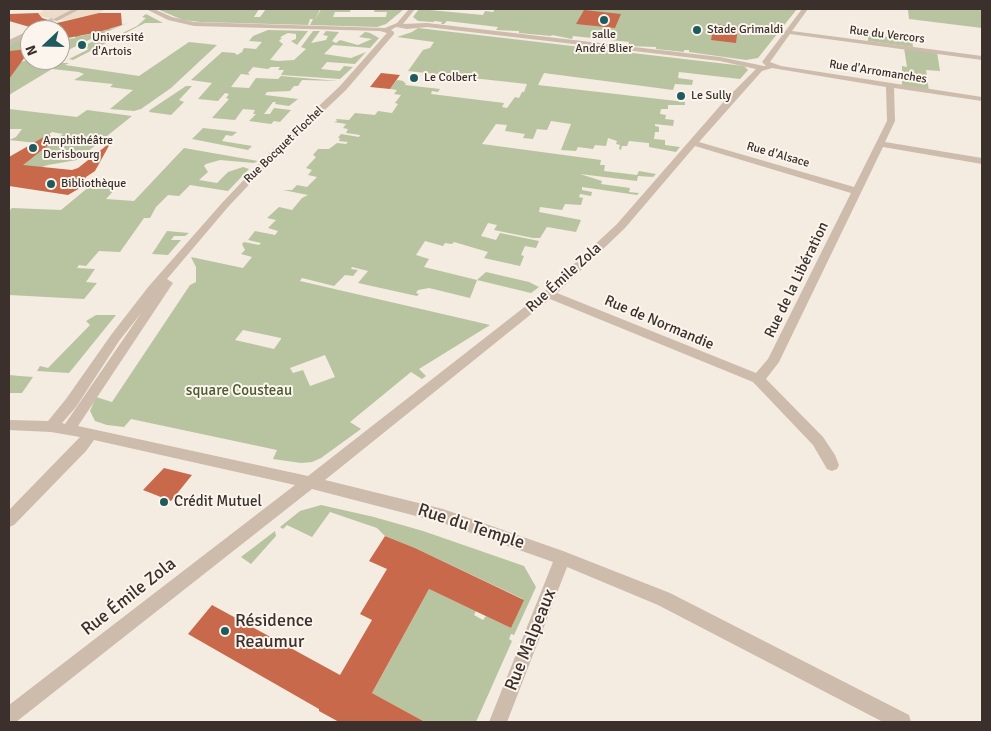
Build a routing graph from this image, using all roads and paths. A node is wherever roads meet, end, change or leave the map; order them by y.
1 (77, 9) edge
2 (149, 9) edge
3 (412, 9) edge
4 (805, 9) edge
5 (406, 16) junction
6 (55, 20) tunnel mouth
7 (399, 25) junction
8 (419, 25) junction
9 (407, 27) junction
10 (389, 31) junction
11 (788, 32) junction
12 (982, 58) edge
13 (763, 65) junction
14 (890, 85) junction
15 (982, 99) edge
16 (694, 143) junction
17 (879, 144) junction
18 (982, 161) edge
19 (856, 191) junction
20 (180, 259) junction
21 (549, 294) junction
22 (93, 372) junction
23 (758, 379) junction
24 (92, 394) junction
25 (9, 425) edge
26 (51, 427) junction
27 (68, 430) junction
28 (91, 433) junction
29 (832, 464) dead end
30 (309, 483) junction
31 (9, 520) edge
32 (563, 558) junction
33 (9, 716) edge
34 (498, 722) edge
35 (902, 722) edge

1 - 6 street
2 - 10 street
3 - 5 street
4 - 11 street, Rue Émile Zola
5 - 7 street
5 - 8 street
7 - 9 street
7 - 10 street
8 - 9 street
8 - 13 street, Rue d'Arromanches
9 - 10 street
10 - 20 street, Rue Bocquet Flochel
11 - 12 street, Rue du Vercors
11 - 13 street, Rue Émile Zola
13 - 14 street, Rue d'Arromanches
13 - 16 street, Rue Émile Zola
14 - 15 street, Rue d'Arromanches
14 - 17 street, Rue de la Libération
16 - 19 street, Rue d'Alsace
16 - 21 street, Rue Émile Zola
17 - 18 street
17 - 19 street, Rue de la Libération
19 - 23 street, Rue de la Libération
20 - 22 street, Rue Bocquet Flochel
20 - 24 street, Rue Bocquet Flochel
21 - 23 street, Rue de Normandie
21 - 30 street, Rue Émile Zola
22 - 24 street
22 - 26 street, Rue Bocquet Flochel
23 - 29 street
24 - 27 street, Rue Bocquet Flochel
25 - 26 street, Rue du Temple
26 - 27 street, Rue du Temple
27 - 28 street, Rue du Temple
28 - 30 street, Rue du Temple
28 - 31 street
30 - 32 street, Rue du Temple
30 - 33 street, Rue Émile Zola
32 - 34 street, Rue Malpeaux
32 - 35 street, Rue du Temple

